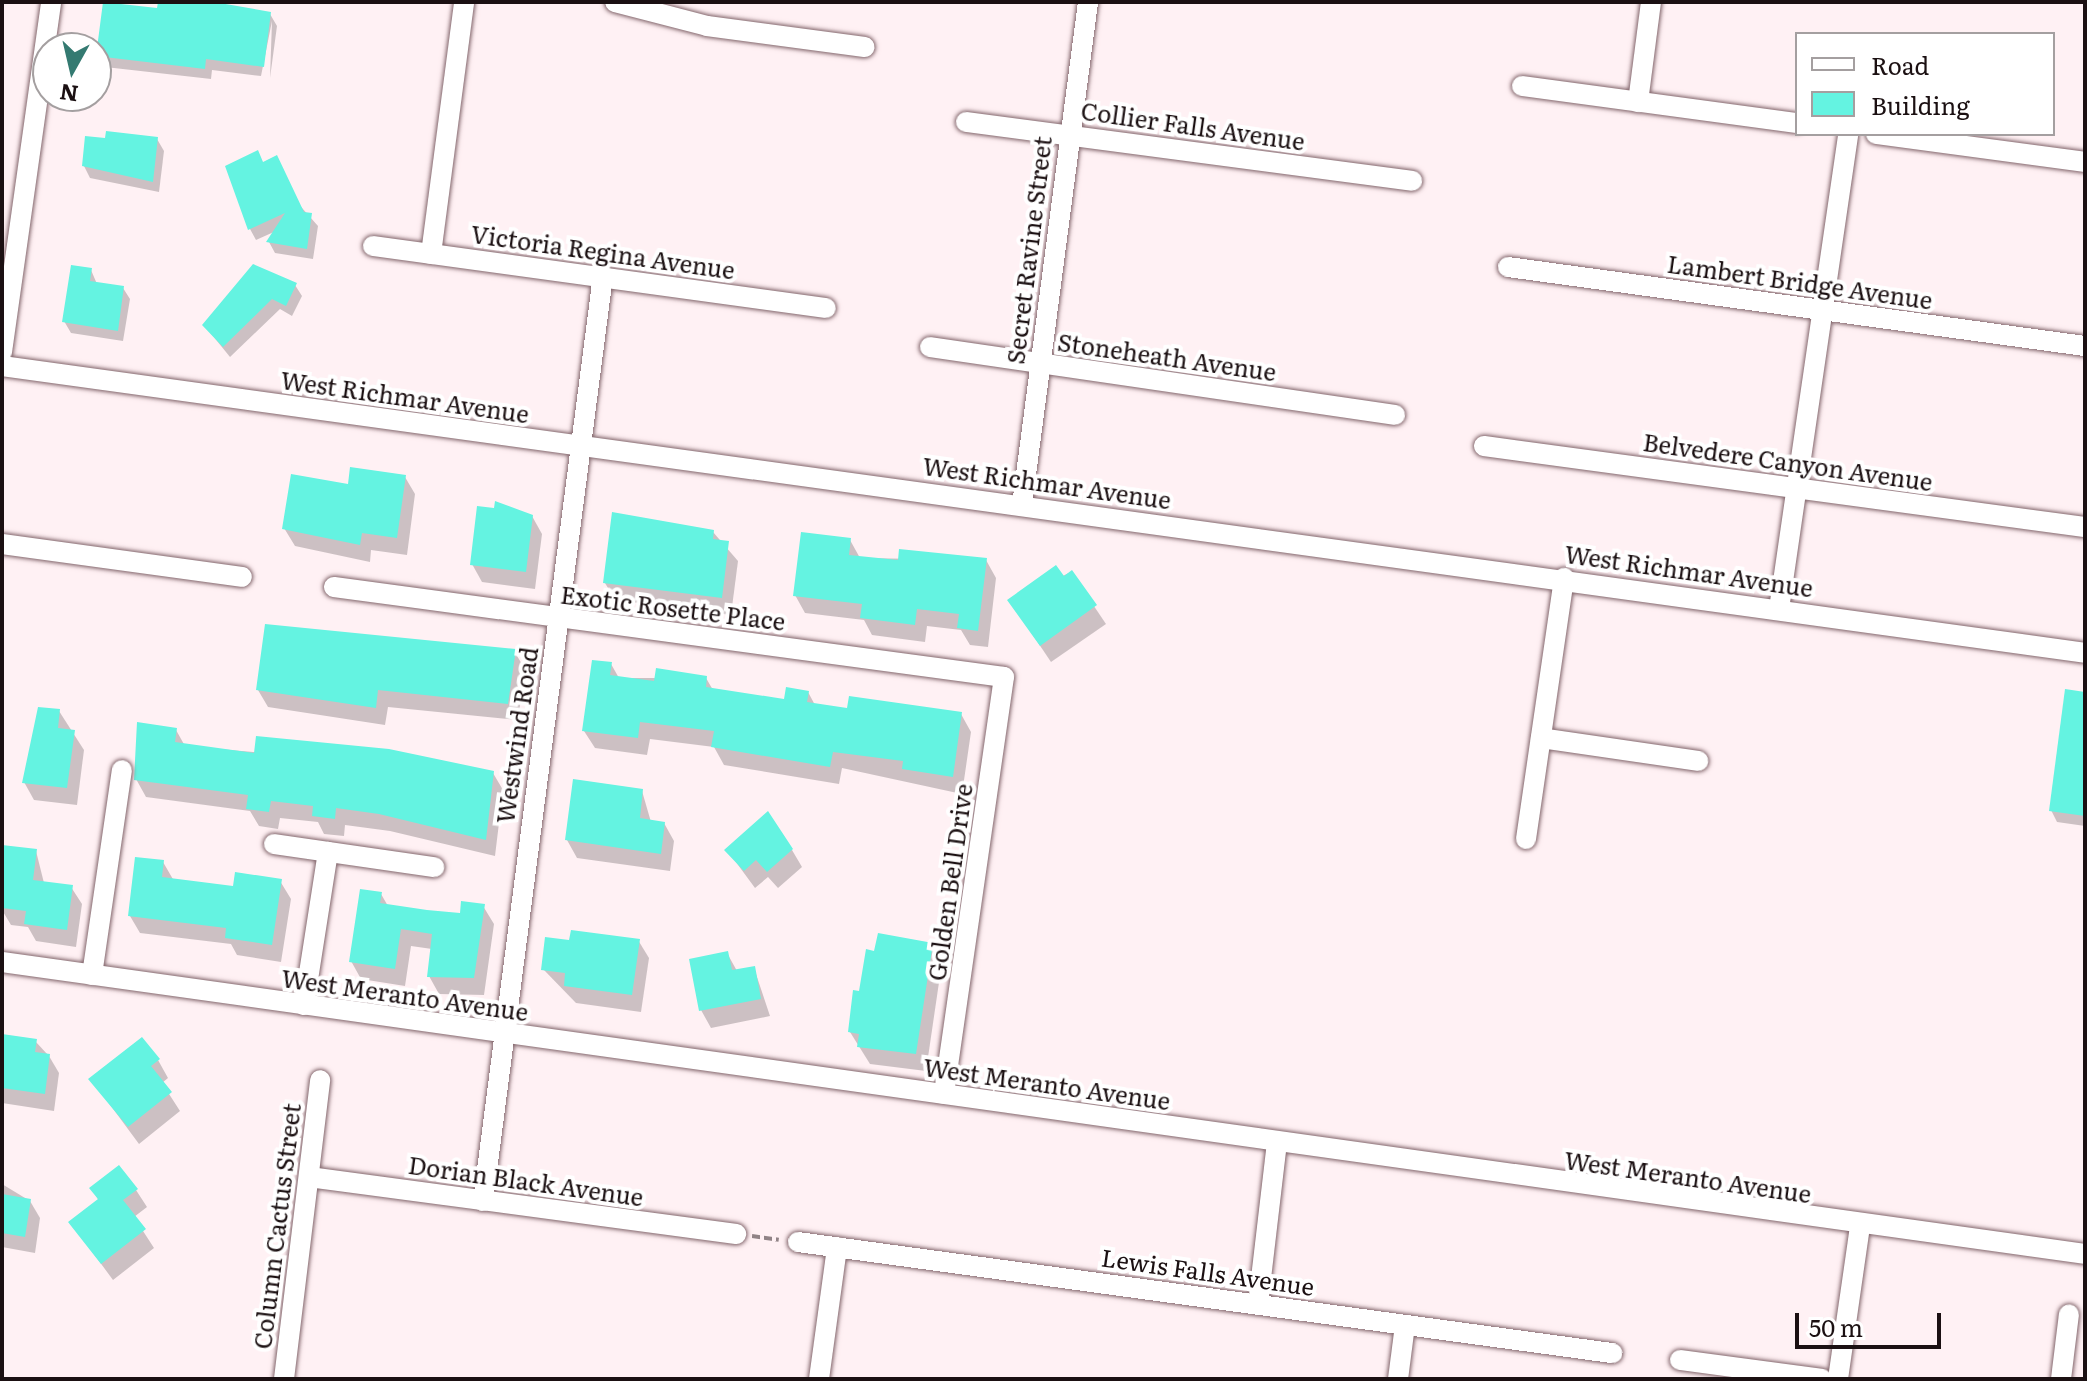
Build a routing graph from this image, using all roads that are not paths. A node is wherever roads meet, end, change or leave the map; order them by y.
1 (51, 2) edge
2 (464, 2) edge
3 (615, 2) edge
4 (1088, 2) edge
5 (1651, 2) edge
6 (865, 47) dead end
7 (1522, 86) dead end
8 (1638, 102) junction
9 (966, 122) dead end
10 (1795, 123) edge
11 (1069, 134) junction
12 (1848, 136) edge
13 (1891, 136) edge
14 (2085, 162) edge
15 (1412, 181) dead end
16 (373, 246) dead end
17 (431, 254) junction
18 (1508, 267) dead end
19 (603, 276) junction
20 (826, 308) dead end
21 (1822, 310) junction
22 (2085, 346) edge
23 (930, 347) dead end
24 (2, 352) edge
25 (1039, 364) junction
26 (2, 366) edge
27 (1395, 415) dead end
28 (580, 445) junction
29 (1484, 446) dead end
30 (1797, 488) junction
31 (1022, 505) junction
32 (2085, 527) edge
33 (2, 544) edge
34 (242, 577) dead end
35 (1564, 578) junction
36 (334, 587) dead end
37 (1779, 609) junction
38 (557, 618) junction
39 (2085, 653) edge
40 (1004, 677) joint
41 (1541, 738) junction
42 (1698, 761) dead end
43 (122, 770) dead end
44 (1526, 839) dead end
45 (274, 844) dead end
46 (328, 852) junction
47 (434, 867) dead end
48 (2, 962) edge
49 (92, 975) junction
50 (304, 1005) junction
51 (502, 1034) junction
52 (320, 1080) dead end
53 (944, 1094) junction
54 (1277, 1143) junction
55 (309, 1177) junction
56 (483, 1201) junction
57 (1860, 1226) junction
58 (736, 1234) road end
59 (798, 1242) road end
60 (837, 1247) junction
61 (2085, 1254) edge
62 (1258, 1304) junction
63 (2069, 1314) dead end
64 (1405, 1325) junction
65 (1612, 1353) dead end
66 (1680, 1360) dead end
67 (284, 1379) edge
68 (819, 1379) edge
69 (1398, 1379) edge
70 (1822, 1379) edge
71 (1838, 1379) edge
72 (2061, 1379) edge

1 - 24 street
2 - 17 street
3 - 6 street
4 - 11 street, Secret Ravine Street
5 - 8 street
7 - 8 street
8 - 10 street
9 - 11 street, Collier Falls Avenue
11 - 15 street, Collier Falls Avenue
11 - 25 street, Secret Ravine Street
12 - 21 street
13 - 14 street
16 - 17 street, Victoria Regina Avenue
17 - 19 street, Victoria Regina Avenue
18 - 21 street, Lambert Bridge Avenue
19 - 20 street, Victoria Regina Avenue
19 - 28 street, Westwind Road
21 - 22 street, Lambert Bridge Avenue
21 - 30 street
23 - 25 street, Stoneheath Avenue
25 - 27 street, Stoneheath Avenue
25 - 31 street, Secret Ravine Street
26 - 28 street, West Richmar Avenue
28 - 31 street, West Richmar Avenue
28 - 38 street, Westwind Road
29 - 30 street, Belvedere Canyon Avenue
30 - 32 street, Belvedere Canyon Avenue
30 - 37 street
31 - 35 street, West Richmar Avenue
33 - 34 street
35 - 37 street, West Richmar Avenue
35 - 41 street
36 - 38 street, Exotic Rosette Place
37 - 39 street, West Richmar Avenue
38 - 40 street, Exotic Rosette Place
38 - 51 street, Westwind Road
40 - 53 street, Golden Bell Drive
41 - 42 street
41 - 44 street
43 - 49 street
45 - 46 street
46 - 47 street
46 - 50 street
48 - 49 street, West Meranto Avenue
49 - 50 street, West Meranto Avenue
50 - 51 street, West Meranto Avenue
51 - 53 street, West Meranto Avenue
51 - 56 street, Westwind Road
52 - 55 street, Column Cactus Street
53 - 54 street, West Meranto Avenue
54 - 57 street, West Meranto Avenue
54 - 62 street
55 - 56 street, Dorian Black Avenue
55 - 67 street, Column Cactus Street
56 - 58 street, Dorian Black Avenue
57 - 61 street, West Meranto Avenue
57 - 71 street
59 - 60 street, Lewis Falls Avenue
60 - 62 street, Lewis Falls Avenue
60 - 68 street
62 - 64 street, Lewis Falls Avenue
63 - 72 street
64 - 65 street, Lewis Falls Avenue
64 - 69 street
66 - 70 street

